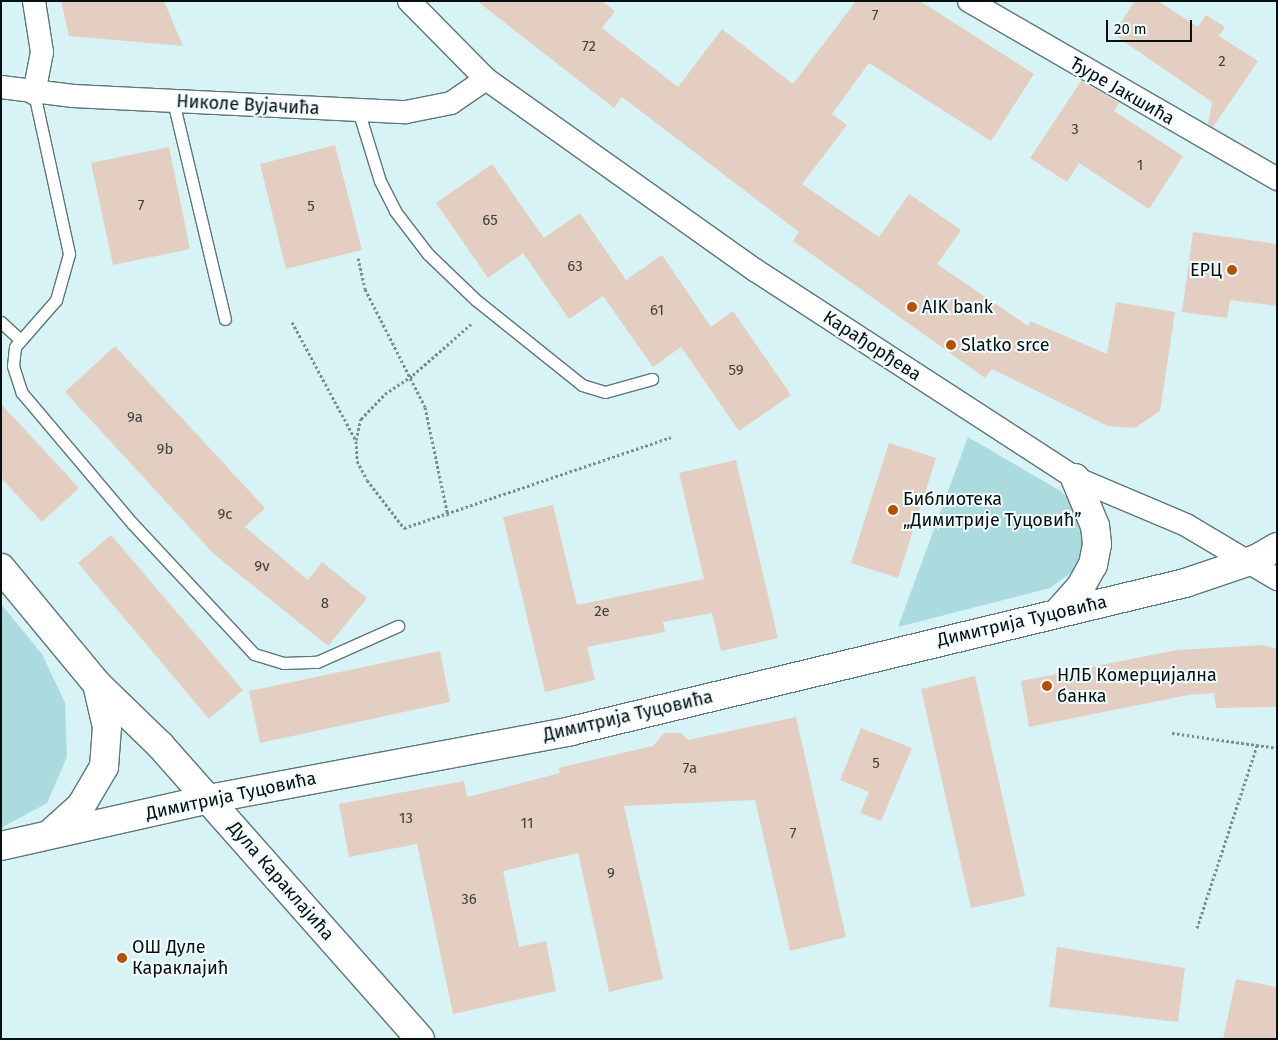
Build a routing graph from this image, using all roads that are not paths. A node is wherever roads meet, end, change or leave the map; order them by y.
1 (34, 1) edge
2 (409, 1) edge
3 (969, 1) edge
4 (486, 79) junction
5 (1, 87) edge
6 (34, 92) junction
7 (174, 101) junction
8 (358, 110) junction
9 (1277, 179) edge
10 (225, 318) dead end
11 (1, 322) edge
12 (20, 340) junction
13 (652, 379) dead end
14 (1076, 478) junction
15 (1277, 547) edge
16 (1249, 560) junction
17 (1, 568) edge
18 (1277, 579) edge
19 (1059, 612) junction
20 (398, 626) dead end
21 (97, 684) junction
22 (209, 799) junction
23 (46, 837) junction
24 (1, 846) edge
25 (420, 1039) edge

1 - 6 street
2 - 4 street, Карађорђева
3 - 9 street, Ђуре Јакшића
4 - 8 street, Николе Вујачића
4 - 14 street, Карађорђева
5 - 6 street, Николе Вујачића
6 - 7 street, Николе Вујачића
6 - 12 lane
7 - 8 street, Николе Вујачића
7 - 10 lane
8 - 13 lane
11 - 12 lane
12 - 20 lane
14 - 16 street, Карађорђева
14 - 19 street
15 - 16 street, Димитрија Туцовића
16 - 18 street, Карађорђева
16 - 19 street, Димитрија Туцовића
17 - 21 street, Дула Караклајића
19 - 22 street, Димитрија Туцовића
21 - 22 street, Дула Караклајића
21 - 23 street
22 - 23 street, Димитрија Туцовића
22 - 25 street, Дула Караклајића
23 - 24 street, Димитрија Туцовића

